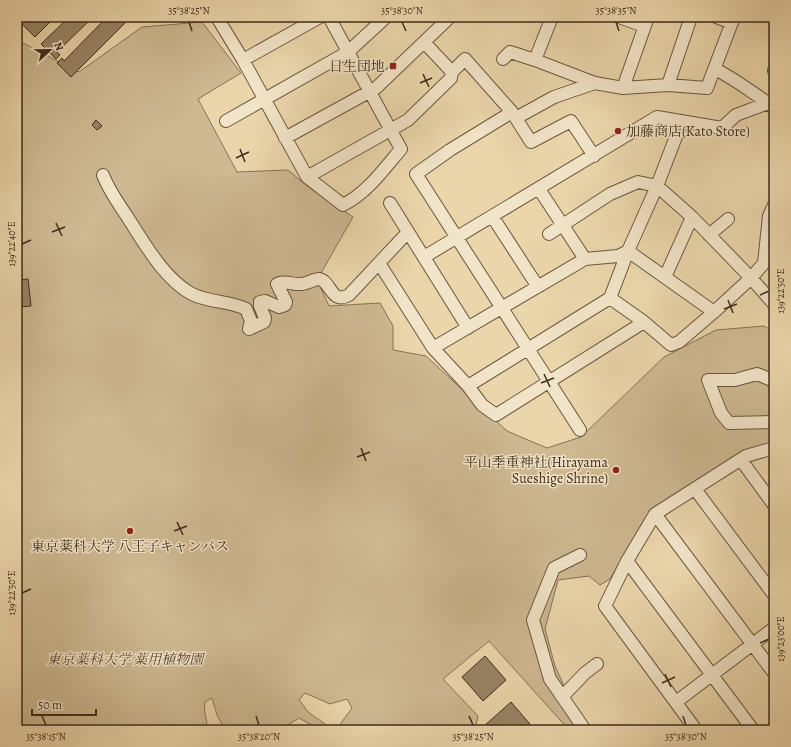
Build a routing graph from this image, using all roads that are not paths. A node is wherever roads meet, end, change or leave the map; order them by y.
1 (320, 17) edge
2 (329, 17) edge
3 (386, 17) edge
4 (450, 17) edge
5 (552, 17) edge
6 (619, 17) edge
7 (691, 17) edge
8 (716, 17) edge
9 (219, 18) edge
10 (733, 20) edge
11 (646, 22) edge
12 (424, 42) junction
13 (348, 52) junction
14 (503, 59) dead end
15 (243, 60) junction
16 (535, 60) junction
17 (715, 70) junction
18 (452, 72) junction
19 (596, 83) junction
20 (668, 85) junction
21 (623, 88) junction
22 (370, 92) junction
23 (264, 99) junction
24 (771, 106) edge
25 (514, 115) junction
26 (226, 121) dead end
27 (682, 121) junction
28 (390, 130) junction
29 (285, 138) junction
30 (594, 156) junction
31 (103, 175) dead end
32 (306, 177) junction
33 (657, 186) junction
34 (539, 189) junction
35 (390, 203) dead end
36 (774, 205) edge
37 (492, 216) junction
38 (692, 217) junction
39 (728, 218) dead end
40 (563, 226) junction
41 (408, 232) junction
42 (549, 234) dead end
43 (709, 235) junction
44 (457, 238) junction
45 (628, 251) junction
46 (424, 257) junction
47 (585, 259) junction
48 (378, 263) junction
49 (665, 277) junction
50 (751, 278) junction
51 (538, 287) junction
52 (610, 298) junction
53 (772, 302) edge
54 (502, 308) junction
55 (714, 312) junction
56 (644, 322) junction
57 (468, 328) junction
58 (433, 348) junction
59 (529, 349) junction
60 (774, 380) edge
61 (549, 381) junction
62 (468, 386) junction
63 (774, 425) edge
64 (580, 430) dead end
65 (774, 448) edge
66 (741, 460) junction
67 (695, 489) junction
68 (774, 505) edge
69 (655, 514) junction
70 (580, 555) dead end
71 (627, 561) junction
72 (774, 595) edge
73 (774, 628) edge
74 (753, 644) junction
75 (597, 664) dead end
76 (774, 673) edge
77 (712, 675) junction
78 (562, 697) junction
79 (676, 702) junction
80 (585, 730) edge
81 (696, 730) edge
82 (753, 730) edge

1 - 15 street
2 - 13 street
3 - 13 street
4 - 12 street
5 - 16 street
6 - 11 street
7 - 20 street
8 - 10 street
9 - 15 street
10 - 17 street
11 - 21 street
12 - 18 street
12 - 22 street
13 - 22 street
13 - 23 street
14 - 16 street
15 - 23 street
16 - 19 street
17 - 20 street
17 - 24 street
18 - 25 street
18 - 28 street
19 - 21 street
19 - 25 street
20 - 21 street
22 - 28 street
22 - 29 street
23 - 26 street
23 - 29 street
24 - 27 street
25 - 30 street
25 - 44 street
27 - 30 street
27 - 33 street
28 - 32 street
28 - 32 street
29 - 32 street
30 - 34 street
31 - 48 street
33 - 38 street
33 - 40 street
33 - 45 street
34 - 37 street
34 - 40 street
35 - 41 street
36 - 50 street
37 - 44 street
37 - 51 street
38 - 43 street
38 - 49 street
39 - 43 street
40 - 42 street
40 - 47 street
41 - 46 street
41 - 48 street
43 - 50 street
44 - 46 street
44 - 54 street
45 - 47 street
45 - 49 street
45 - 52 street
46 - 57 street
47 - 51 street
48 - 58 street
49 - 55 street
50 - 53 street
50 - 55 street
51 - 54 street
52 - 56 street
52 - 59 street
54 - 57 street
54 - 59 street
55 - 56 street
56 - 61 street
57 - 58 street
58 - 62 street
59 - 61 street
59 - 62 street
60 - 63 street
61 - 62 street
61 - 64 street
65 - 66 street
66 - 67 street
66 - 68 street
67 - 69 street
67 - 72 street
69 - 71 street
69 - 74 street
70 - 78 street
71 - 77 street
71 - 79 street
73 - 74 street
74 - 76 street
74 - 77 street
75 - 78 street
77 - 79 street
77 - 82 street
78 - 80 street
79 - 81 street

